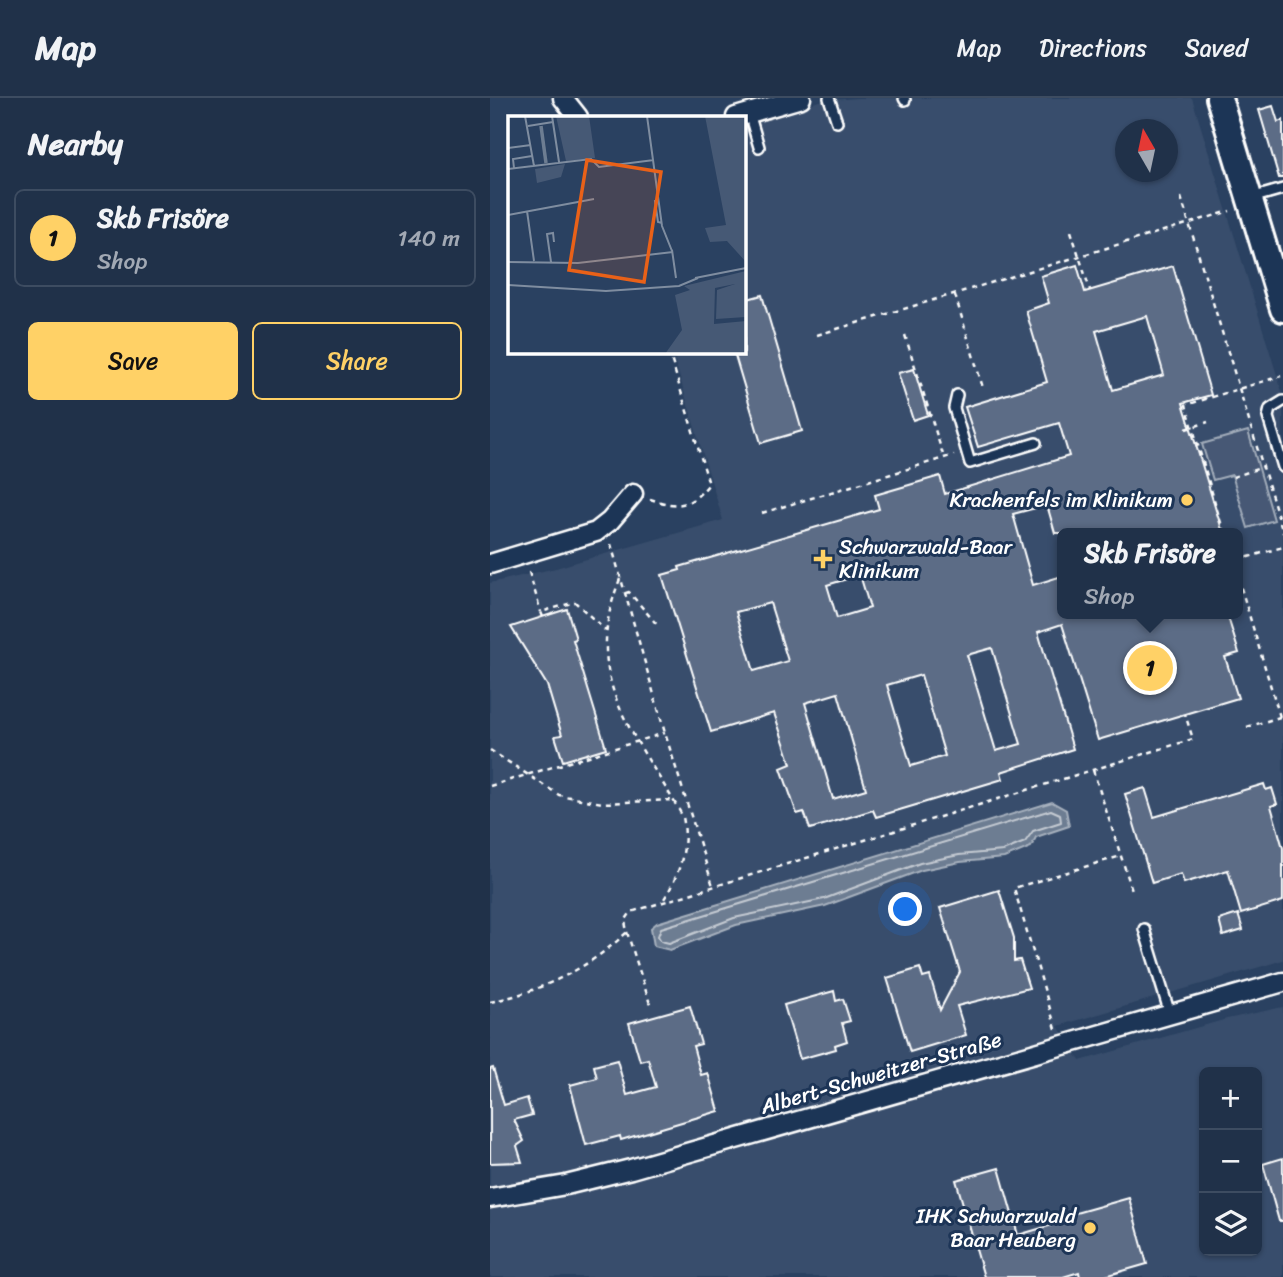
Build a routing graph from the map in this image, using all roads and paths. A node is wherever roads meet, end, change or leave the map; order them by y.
1 (563, 98) edge
2 (801, 98) edge
3 (829, 98) edge
4 (1219, 98) edge
5 (742, 115) edge
6 (577, 116) edge
7 (837, 122) dead end
8 (746, 123) edge
9 (759, 147) dead end
10 (1283, 189) edge
11 (1181, 197) dead end
12 (1240, 205) junction
13 (1189, 223) junction
14 (1072, 231) dead end
15 (1080, 256) junction
16 (1090, 290) dead end
17 (956, 295) junction
18 (1283, 309) edge
19 (817, 335) dead end
20 (905, 335) dead end
21 (669, 354) edge
22 (1281, 376) dead end
23 (984, 388) dead end
24 (1239, 389) junction
25 (957, 396) dead end
26 (1283, 401) edge
27 (1208, 422) dead end
28 (1192, 427) junction
29 (1186, 429) dead end
30 (1036, 443) dead end
31 (967, 451) junction
32 (944, 458) junction
33 (1263, 467) junction
34 (1283, 467) edge
35 (1233, 477) dead end
36 (633, 494) joint
37 (1212, 494) junction
38 (1207, 496) dead end
39 (762, 513) dead end
40 (1222, 528) edge
41 (1283, 533) edge
42 (611, 544) dead end
43 (1283, 547) edge
44 (1243, 558) edge
45 (490, 564) edge
46 (528, 571) dead end
47 (621, 578) junction
48 (625, 593) junction
49 (1243, 597) edge
50 (541, 612) junction
51 (542, 617) dead end
52 (659, 627) dead end
53 (606, 631) junction
54 (1185, 714) dead end
55 (1281, 716) edge
56 (1247, 727) dead end
57 (665, 733) junction
58 (635, 741) junction
59 (490, 750) edge
60 (1093, 771) junction
61 (526, 775) junction
62 (490, 786) edge
63 (674, 800) junction
64 (1121, 856) junction
65 (713, 886) junction
66 (1132, 890) dead end
67 (662, 902) junction
68 (1144, 929) dead end
69 (627, 932) junction
70 (1283, 982) edge
71 (490, 1002) edge
72 (651, 1007) dead end
73 (1170, 1014) junction
74 (1056, 1029) dead end
75 (490, 1198) edge

1 - 6 street
2 - 5 street
3 - 7 lane
4 - 12 street
8 - 9 lane
10 - 12 lane
11 - 13 path
12 - 13 path
12 - 18 street
13 - 15 path
13 - 24 path
14 - 15 path
15 - 16 path
15 - 17 path
17 - 19 path
17 - 23 path
20 - 32 path
21 - 36 path
22 - 24 path
24 - 28 path
24 - 33 path
25 - 31 lane
26 - 34 lane
27 - 28 path
28 - 29 path
28 - 37 path
30 - 31 lane
31 - 32 path
32 - 39 path
33 - 35 path
33 - 41 path
36 - 45 street
37 - 38 path
37 - 40 path
42 - 47 path
43 - 44 path
46 - 50 path
47 - 48 path
47 - 53 path
48 - 52 path
48 - 57 path
49 - 55 path
50 - 51 path
50 - 53 path
53 - 58 path
54 - 60 path
55 - 56 path
57 - 58 path
57 - 65 path
58 - 61 path
58 - 63 path
59 - 61 path
60 - 64 path
60 - 65 path
61 - 62 path
61 - 63 path
63 - 67 path
64 - 66 path
64 - 74 path
65 - 67 path
67 - 69 path
68 - 73 lane
69 - 71 path
69 - 72 path
70 - 73 street, Albert-Schweitzer-Straße
73 - 75 street, Albert-Schweitzer-Straße

